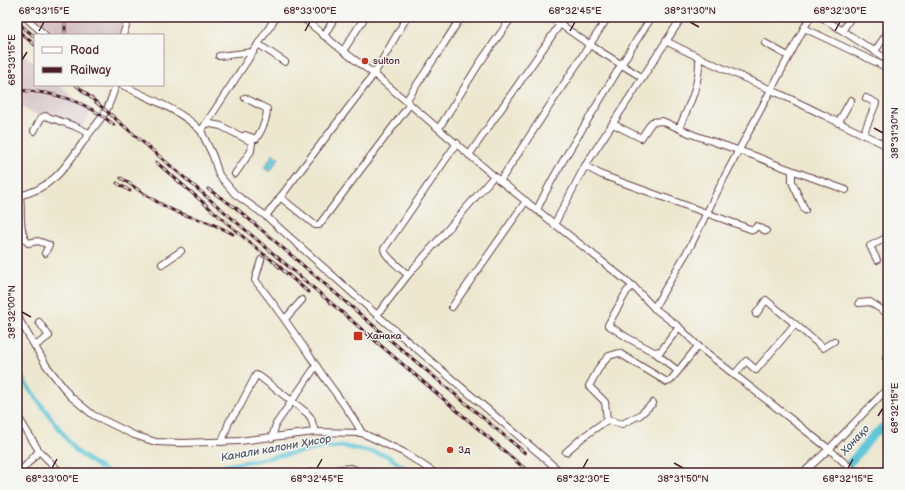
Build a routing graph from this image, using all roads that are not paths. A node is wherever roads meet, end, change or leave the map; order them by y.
1 (25, 17) edge
2 (129, 17) edge
3 (276, 17) edge
4 (302, 17) edge
5 (335, 17) edge
6 (365, 17) edge
7 (406, 17) edge
8 (461, 17) edge
9 (512, 17) edge
10 (550, 17) edge
11 (564, 17) edge
12 (608, 17) edge
13 (652, 17) edge
14 (682, 17) edge
15 (810, 17) edge
16 (822, 17) edge
17 (851, 17) edge
18 (560, 24) junction
19 (804, 28) junction
20 (843, 30) junction
21 (888, 32) edge
22 (44, 34) edge
23 (123, 34) edge
24 (324, 36) junction
25 (666, 42) junction
26 (765, 43) dead end
27 (258, 44) junction
28 (590, 45) junction
29 (343, 51) junction
30 (875, 51) junction
31 (253, 52) junction
32 (219, 56) dead end
33 (788, 56) junction
34 (700, 59) junction
35 (888, 60) edge
36 (285, 62) dead end
37 (621, 64) junction
38 (888, 68) edge
39 (374, 74) junction
40 (643, 78) junction
41 (116, 86) edge
42 (124, 86) edge
43 (770, 89) junction
44 (245, 98) dead end
45 (866, 98) dead end
46 (851, 100) dead end
47 (408, 102) junction
48 (206, 123) junction
49 (838, 123) junction
50 (613, 124) junction
51 (439, 128) junction
52 (679, 128) junction
53 (34, 131) dead end
54 (201, 131) junction
55 (89, 133) junction
56 (238, 135) junction
57 (863, 135) junction
58 (457, 143) junction
59 (888, 146) edge
60 (739, 150) junction
61 (469, 155) junction
62 (585, 166) junction
63 (792, 170) junction
64 (235, 174) dead end
65 (494, 176) junction
66 (500, 181) junction
67 (846, 190) dead end
68 (19, 196) edge
69 (280, 197) junction
70 (526, 201) junction
71 (537, 210) junction
72 (805, 210) dead end
73 (706, 214) junction
74 (266, 216) junction
75 (554, 225) junction
76 (766, 231) dead end
77 (888, 237) edge
78 (181, 250) dead end
79 (45, 253) dead end
80 (260, 260) dead end
81 (877, 260) dead end
82 (162, 264) dead end
83 (408, 275) junction
84 (633, 286) junction
85 (302, 300) dead end
86 (859, 303) dead end
87 (452, 307) dead end
88 (654, 308) junction
89 (17, 312) edge
90 (756, 314) dead end
91 (888, 314) edge
92 (377, 315) junction
93 (285, 319) junction
94 (39, 322) dead end
95 (795, 324) junction
96 (678, 327) junction
97 (834, 341) dead end
98 (35, 346) junction
99 (698, 346) junction
100 (654, 352) junction
101 (316, 366) junction
102 (678, 371) junction
103 (734, 375) junction
104 (888, 388) edge
105 (292, 403) junction
106 (653, 403) dead end
107 (17, 415) edge
108 (607, 420) junction
109 (315, 432) junction
110 (362, 433) junction
111 (272, 438) junction
112 (222, 442) junction
113 (829, 449) junction
114 (39, 451) junction
115 (566, 452) dead end
116 (19, 473) edge
117 (61, 473) edge
118 (308, 473) edge
119 (363, 473) edge
120 (435, 473) edge
121 (562, 473) edge
122 (804, 473) edge
123 (856, 473) edge

1 - 22 street
2 - 23 street
3 - 27 street
4 - 24 street
5 - 24 street
6 - 29 street
7 - 39 street
8 - 47 street
9 - 51 street
10 - 18 street
11 - 18 street
12 - 28 street
13 - 37 street
14 - 25 street
15 - 19 street
16 - 20 street
17 - 20 street
18 - 28 street
18 - 61 street
19 - 33 street
19 - 38 street
20 - 30 street
21 - 30 street
24 - 29 street
25 - 34 street
25 - 40 street
26 - 33 street
27 - 31 street
27 - 36 street
28 - 37 street
28 - 66 street
29 - 39 street
30 - 35 street
31 - 32 street
31 - 48 street
33 - 43 street
34 - 43 street
34 - 52 street
37 - 40 street
37 - 71 street
39 - 47 street
39 - 69 street
40 - 50 street
41 - 55 street
42 - 54 street
43 - 49 street
43 - 60 street
44 - 56 street
45 - 57 street
46 - 49 street
47 - 51 street
47 - 69 street
48 - 54 street
48 - 56 street
49 - 57 street
50 - 52 street
50 - 62 street
51 - 58 street
52 - 60 street
53 - 55 street
54 - 74 street
55 - 68 street
56 - 64 street
57 - 59 street
58 - 61 street
58 - 83 street
60 - 63 street
60 - 73 street
61 - 65 street
62 - 73 street
62 - 75 street
63 - 67 street
63 - 72 street
65 - 66 street
65 - 83 street
66 - 70 street
68 - 79 street
69 - 74 street
70 - 71 street
70 - 87 street
71 - 75 street
73 - 76 street
73 - 88 street
74 - 92 street
75 - 84 street
77 - 81 street
78 - 82 street
80 - 93 street
83 - 92 street
84 - 88 street
84 - 100 street
85 - 93 street
86 - 91 street
88 - 96 street
89 - 98 street
90 - 95 street
92 - 121 street
93 - 101 street
94 - 98 street
95 - 97 street
95 - 103 street
96 - 99 street
96 - 100 street
98 - 112 street
99 - 102 street
99 - 103 street
100 - 102 street
101 - 105 street
101 - 110 street
102 - 108 street
103 - 113 street
104 - 113 street
105 - 109 street
105 - 111 street
105 - 112 street
106 - 108 street
107 - 114 street
108 - 115 street
109 - 110 street
109 - 111 street
110 - 120 street
111 - 112 street
113 - 122 street
113 - 123 street
114 - 116 street
114 - 117 street
118 - 119 street

